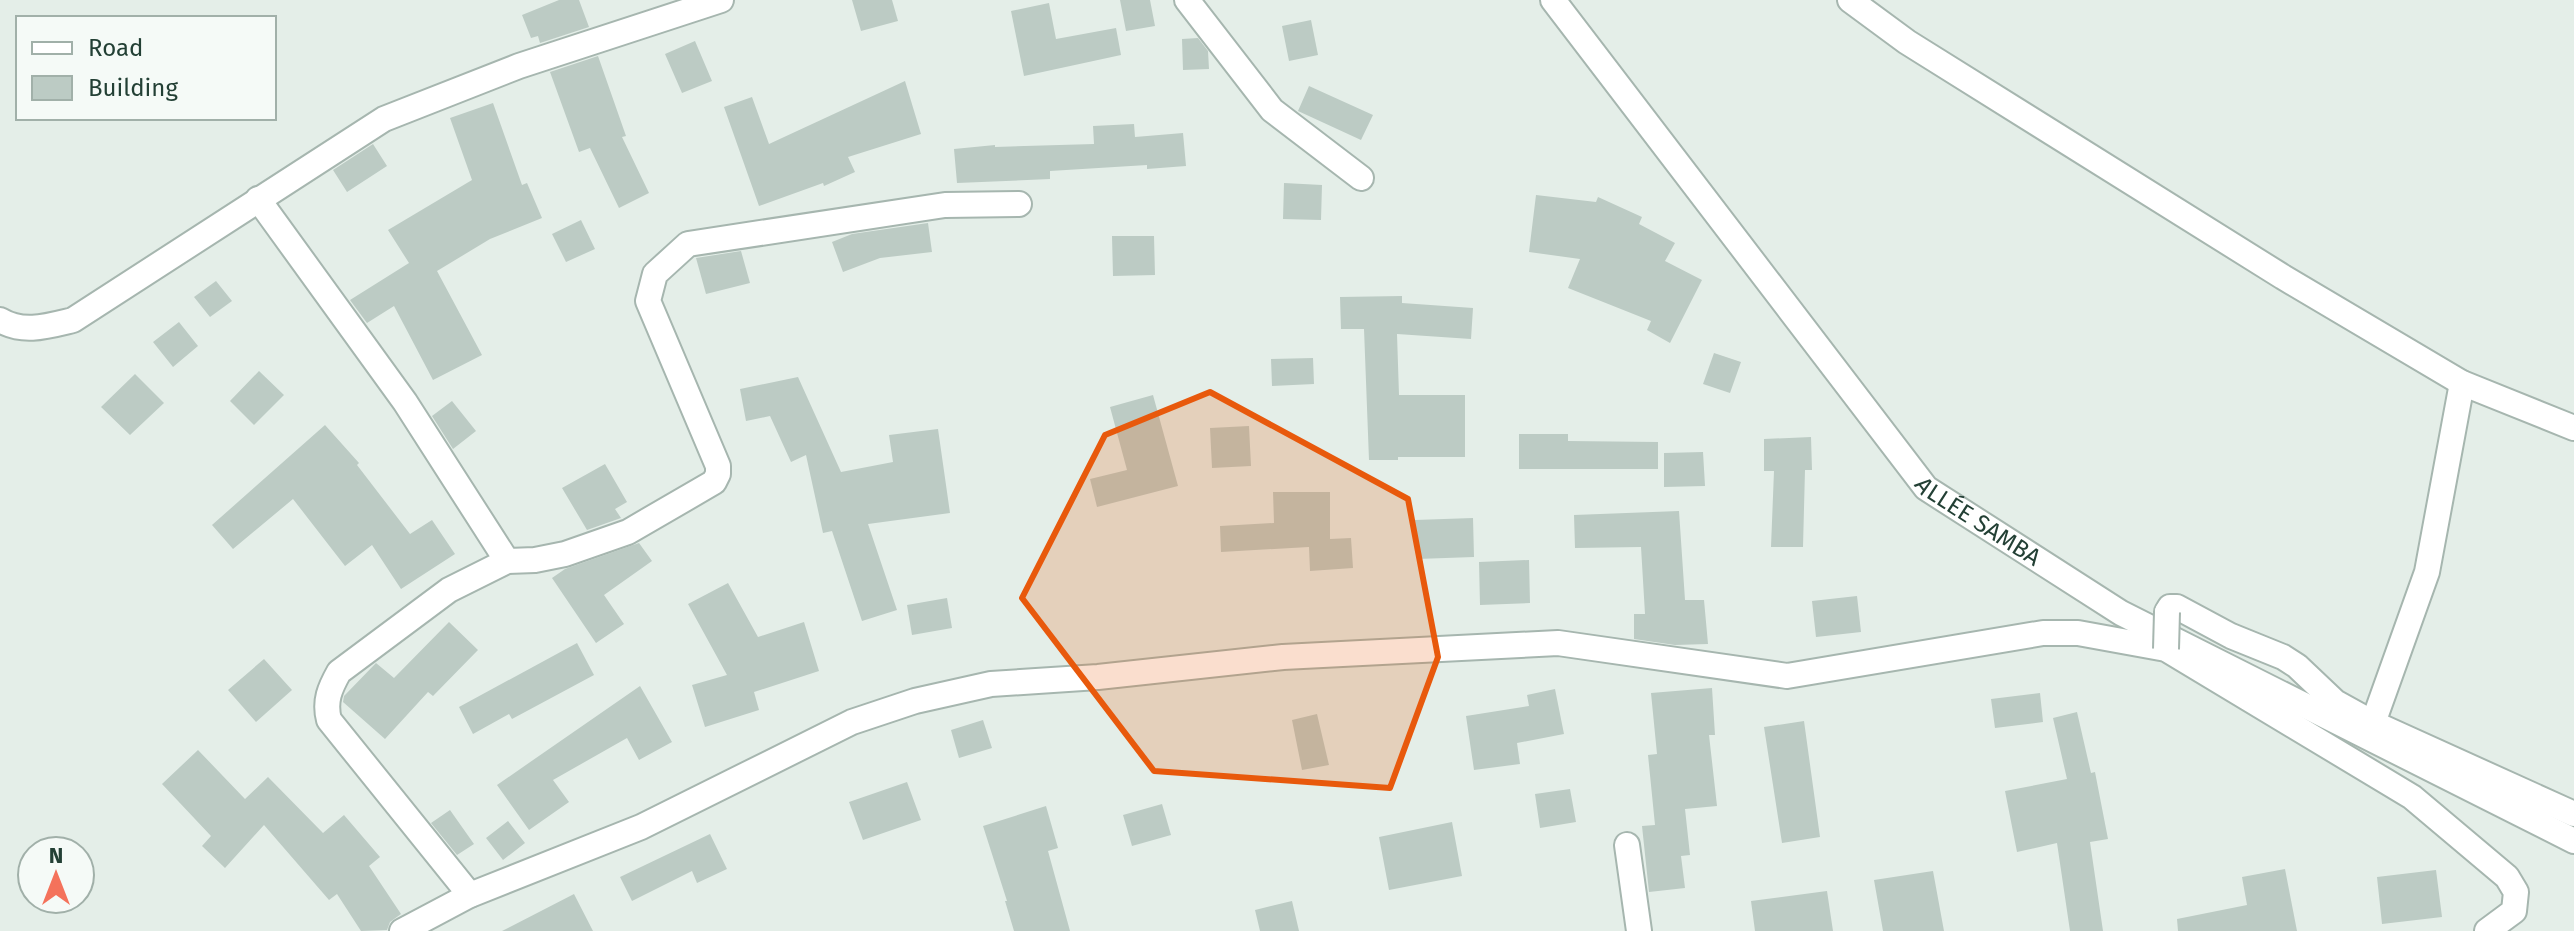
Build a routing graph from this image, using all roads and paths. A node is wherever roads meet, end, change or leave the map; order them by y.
1 (721, 0) edge
2 (1187, 0) edge
3 (1553, 0) edge
4 (1850, 0) edge
5 (1361, 178) dead end
6 (258, 199) junction
7 (1019, 204) dead end
8 (0, 320) edge
9 (2462, 383) junction
10 (2574, 428) edge
11 (507, 561) junction
12 (2166, 649) junction
13 (2373, 723) junction
14 (2574, 814) edge
15 (2574, 841) edge
16 (1627, 845) dead end
17 (470, 895) junction
18 (402, 931) edge
19 (1639, 931) edge
20 (2487, 931) edge

1 - 6 street
2 - 5 street
3 - 15 street, ALLÉE SAMBA
4 - 9 street
6 - 8 street
6 - 11 street
7 - 11 street
9 - 10 street
9 - 13 street
11 - 17 street
12 - 13 street, bridge
12 - 17 street
12 - 20 street
13 - 14 street
16 - 19 street
17 - 18 street

